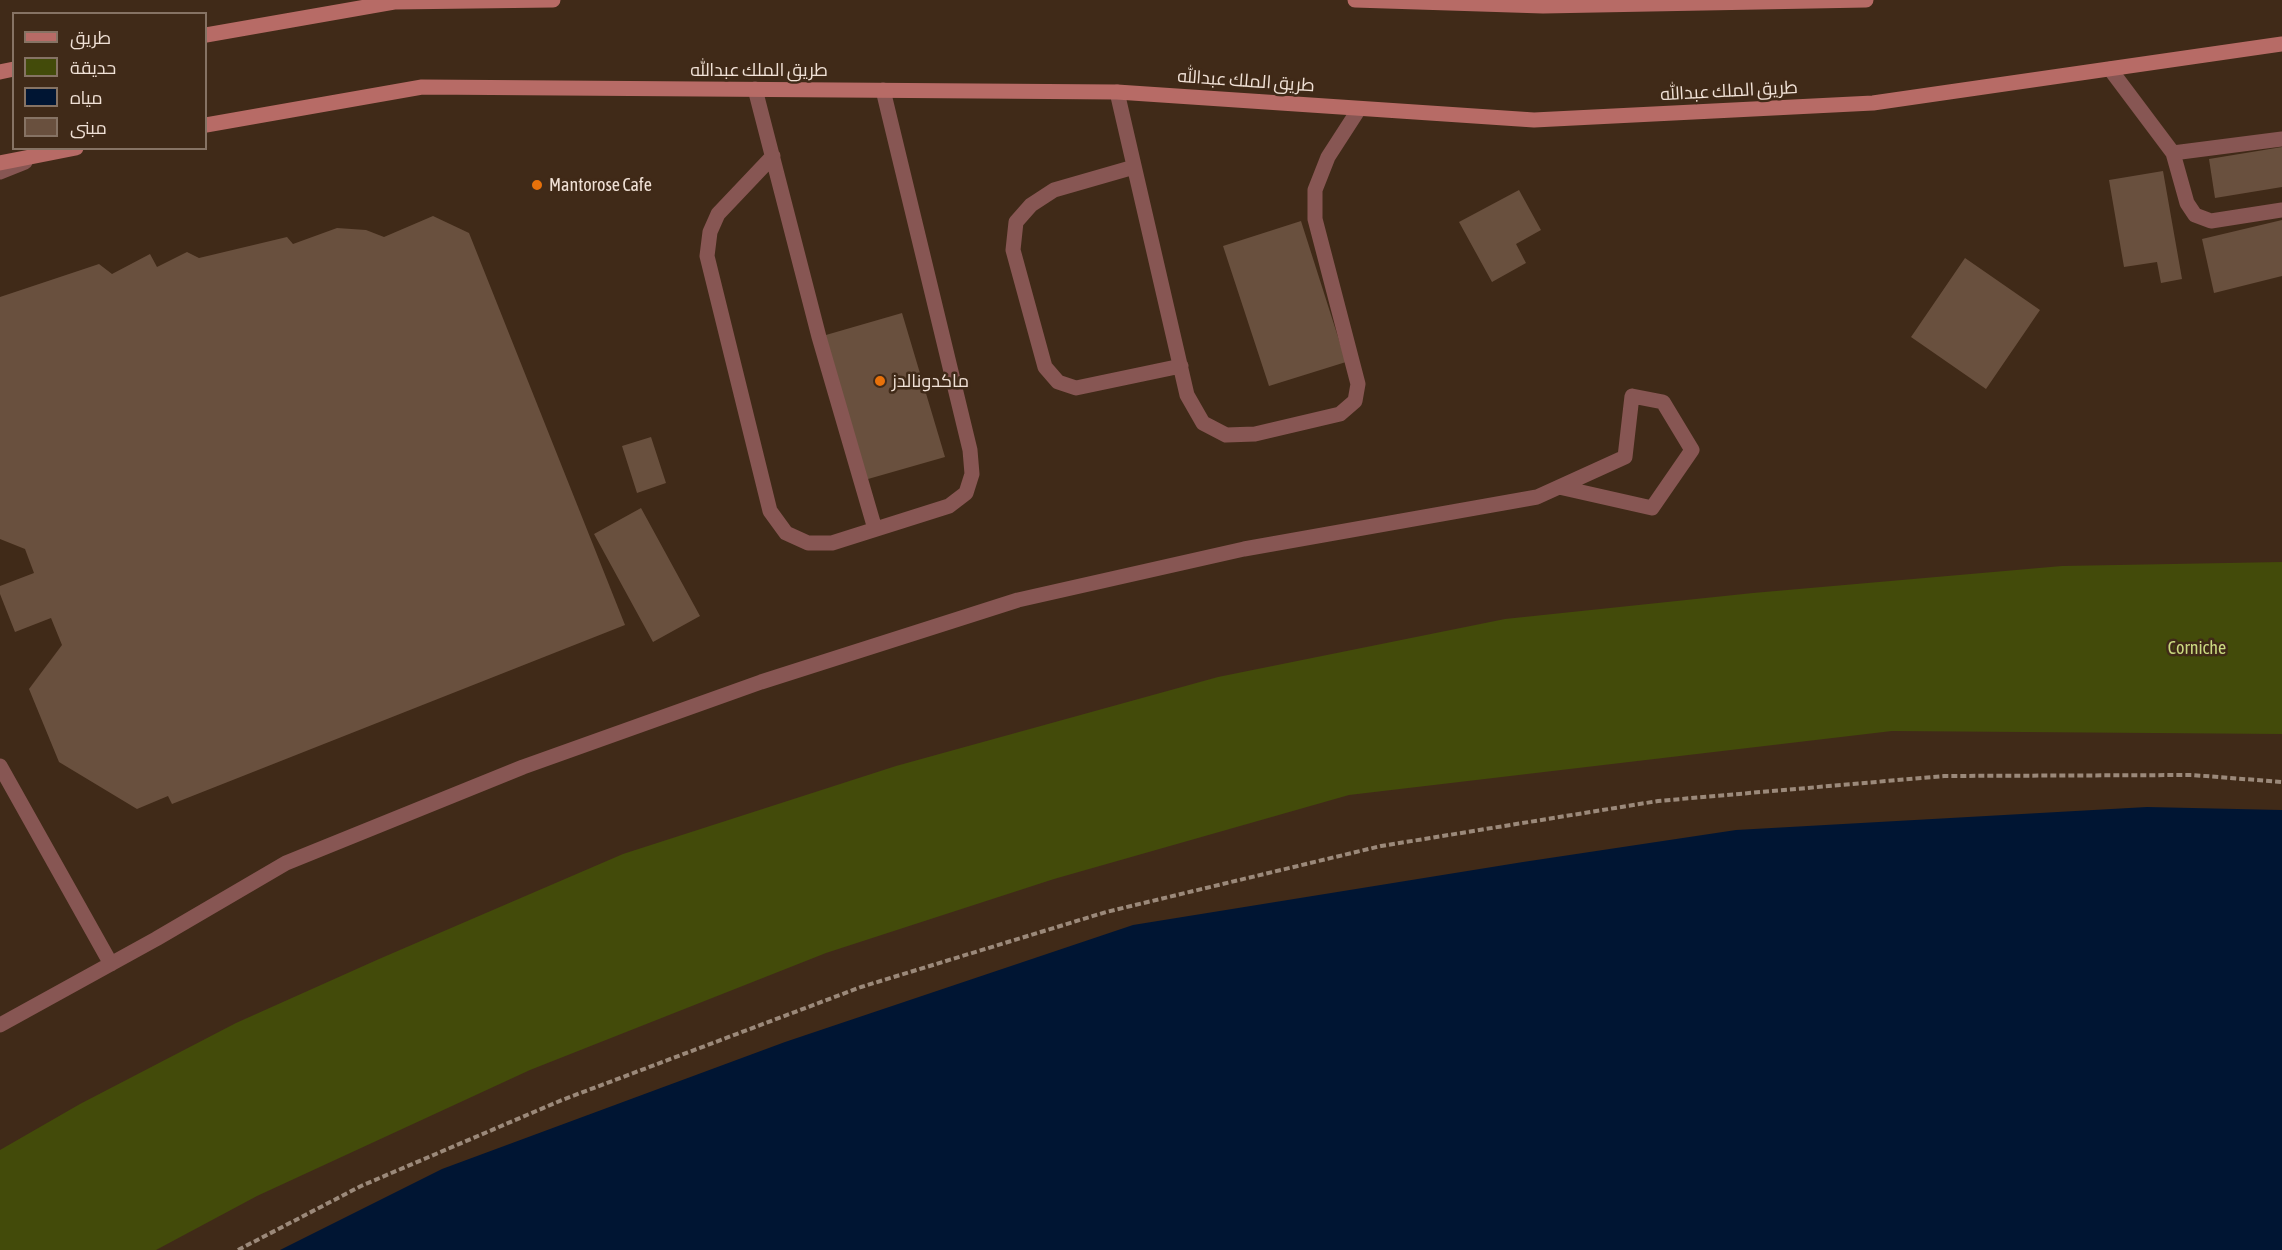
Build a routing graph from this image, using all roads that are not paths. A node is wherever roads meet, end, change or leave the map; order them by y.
1 (553, 0) edge
2 (1355, 0) edge
3 (1866, 0) edge
4 (207, 35) edge
5 (2282, 44) edge
6 (2110, 69) junction
7 (755, 89) junction
8 (883, 90) junction
9 (1117, 92) junction
10 (1359, 109) junction
11 (207, 125) edge
12 (2282, 139) edge
13 (66, 150) edge
14 (2173, 153) junction
15 (40, 155) junction
16 (773, 156) junction
17 (0, 163) edge
18 (1134, 167) junction
19 (0, 172) edge
20 (2282, 210) edge
21 (1181, 366) junction
22 (1558, 487) junction
23 (875, 529) junction
24 (0, 766) edge
25 (111, 964) junction
26 (0, 1025) edge

1 - 4 street
2 - 3 street
5 - 6 street, طريق الملك عبدالله
6 - 10 street, طريق الملك عبدالله
6 - 14 lane
7 - 8 street, طريق الملك عبدالله
7 - 11 street, طريق الملك عبدالله
7 - 16 lane
8 - 9 street, طريق الملك عبدالله
8 - 23 lane
9 - 10 street, طريق الملك عبدالله
9 - 18 lane
10 - 21 lane
12 - 14 lane
13 - 15 street
14 - 20 lane
15 - 17 street
15 - 19 lane
16 - 23 lane
16 - 23 lane
18 - 21 lane
18 - 21 lane
22 - 22 lane
22 - 25 lane
24 - 25 lane
25 - 26 lane

